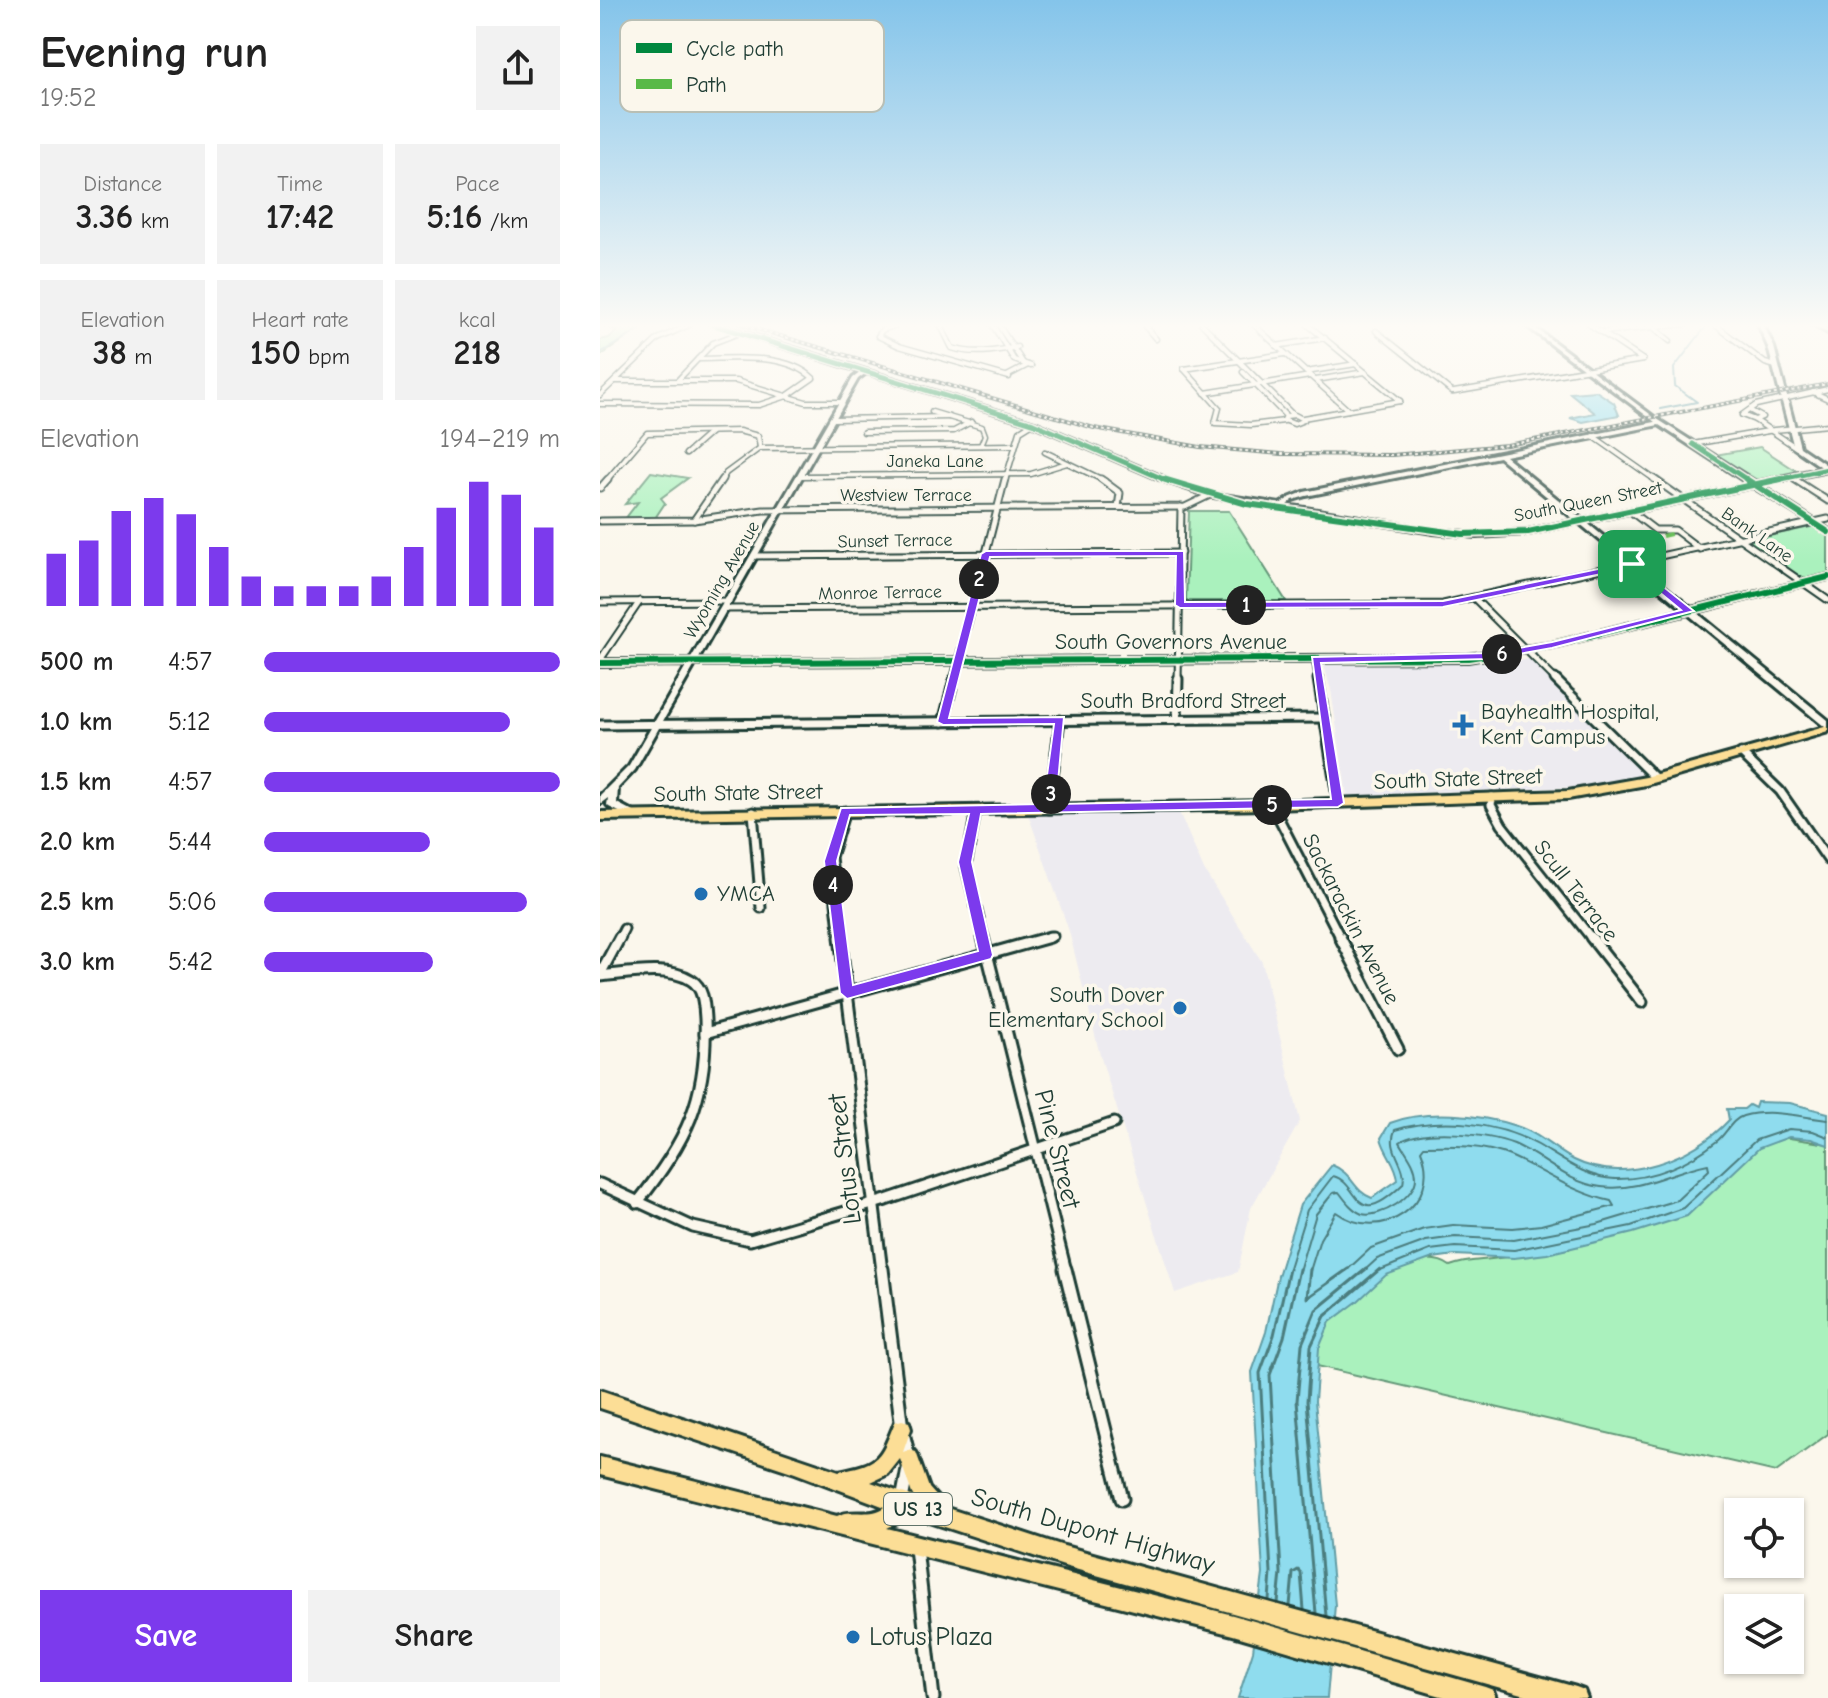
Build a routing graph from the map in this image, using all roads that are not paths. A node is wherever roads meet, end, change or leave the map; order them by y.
1 (770, 403) edge
2 (842, 403) edge
3 (969, 403) edge
4 (1214, 403) edge
5 (1276, 403) edge
6 (1341, 403) edge
7 (1387, 403) edge
8 (1632, 403) edge
9 (1633, 403) edge
10 (1762, 403) edge
11 (1786, 403) edge
12 (600, 404) edge
13 (1348, 410) junction
14 (1751, 411) junction
15 (932, 412) dead end
16 (949, 417) junction
17 (1288, 417) junction
18 (1303, 418) junction
19 (833, 419) junction
20 (1755, 420) junction
21 (971, 422) junction
22 (1033, 423) junction
23 (1661, 423) junction
24 (1646, 425) junction
25 (1828, 425) edge
26 (1771, 430) junction
27 (1792, 430) junction
28 (711, 432) junction
29 (864, 432) dead end
30 (1593, 436) junction
31 (1693, 444) junction
32 (981, 445) junction
33 (1014, 445) junction
34 (817, 447) junction
35 (760, 448) junction
36 (1797, 448) junction
37 (1045, 452) dead end
38 (686, 454) dead end
39 (1500, 455) junction
40 (1067, 463) junction
41 (1828, 469) edge
42 (1006, 475) junction
43 (800, 476) junction
44 (1791, 477) junction
45 (1755, 484) junction
46 (600, 488) edge
47 (1210, 495) junction
48 (1683, 500) junction
49 (1828, 501) edge
50 (1118, 507) junction
51 (1181, 507) junction
52 (998, 508) junction
53 (1280, 508) junction
54 (781, 510) junction
55 (1630, 511) junction
56 (1828, 519) edge
57 (694, 520) junction
58 (600, 521) edge
59 (1580, 522) junction
60 (1814, 523) junction
61 (1828, 532) edge
62 (1671, 534) dead end
63 (1662, 536) dead end
64 (1740, 540) junction
65 (1700, 549) junction
66 (1181, 553) junction
67 (986, 554) junction
68 (754, 556) junction
69 (1632, 564) junction
70 (1828, 577) edge
71 (1804, 583) junction
72 (1475, 599) junction
73 (1828, 600) edge
74 (640, 601) junction
75 (600, 602) edge
76 (726, 605) junction
77 (1180, 605) junction
78 (972, 607) junction
79 (1689, 611) junction
80 (1526, 650) junction
81 (1315, 659) junction
82 (1179, 660) junction
83 (600, 661) edge
84 (693, 661) junction
85 (957, 661) junction
86 (1325, 718) junction
87 (1060, 720) junction
88 (1177, 720) junction
89 (943, 722) junction
90 (600, 725) edge
91 (657, 725) junction
92 (1828, 727) edge
93 (1741, 753) junction
94 (1655, 778) junction
95 (615, 788) junction
96 (1492, 797) junction
97 (600, 801) edge
98 (1338, 803) junction
99 (1272, 805) junction
100 (1049, 809) junction
101 (976, 810) junction
102 (845, 811) junction
103 (753, 812) junction
104 (600, 816) edge
105 (635, 816) junction
106 (1828, 860) edge
107 (761, 908) dead end
108 (624, 929) dead end
109 (1053, 936) dead end
110 (986, 955) junction
111 (600, 975) edge
112 (847, 993) junction
113 (1642, 1002) dead end
114 (705, 1033) junction
115 (1398, 1049) dead end
116 (1114, 1123) dead end
117 (1034, 1150) junction
118 (600, 1184) edge
119 (637, 1203) junction
120 (872, 1205) junction
121 (600, 1399) edge
122 (902, 1429) junction
123 (909, 1459) junction
124 (600, 1466) edge
125 (839, 1480) junction
126 (1122, 1499) dead end
127 (901, 1503) junction
128 (942, 1516) junction
129 (805, 1519) junction
130 (916, 1546) junction
131 (933, 1698) edge
132 (1485, 1698) edge
133 (1576, 1698) edge

1 - 12 street
2 - 19 street, Wyoming Avenue
3 - 22 street, South Queen Street
4 - 17 street
5 - 17 street
6 - 13 street
7 - 13 street
8 - 24 street
9 - 23 street
10 - 14 street
11 - 27 street
13 - 18 street
14 - 20 street
14 - 20 street
15 - 16 street
16 - 19 street
16 - 21 street
17 - 18 street
17 - 18 street
19 - 34 street, Wyoming Avenue
20 - 26 street
21 - 29 street
21 - 32 street
22 - 33 street
22 - 47 street, South Queen Street
23 - 24 street
23 - 31 street
24 - 30 street
25 - 27 street
26 - 27 street
26 - 31 street
26 - 36 street
27 - 36 street
28 - 35 street
28 - 38 street
28 - 46 street
30 - 39 street
30 - 48 street, Bank Lane
31 - 45 street
32 - 33 street
32 - 34 street
33 - 42 street
34 - 35 street
34 - 43 street, Wyoming Avenue
35 - 57 street
36 - 41 street
37 - 40 street
39 - 53 street
39 - 59 street
40 - 42 street, Janeka Lane
40 - 50 street
41 - 44 street, South Queen Street
42 - 43 street, Janeka Lane
42 - 52 street
43 - 54 street, Wyoming Avenue
44 - 45 street, South Queen Street
44 - 49 street
45 - 48 street, South Queen Street
45 - 60 street
47 - 51 street, Westview Terrace
47 - 53 street, South Queen Street
48 - 55 street, South Queen Street
48 - 64 street, Bank Lane
50 - 51 street, Westview Terrace
50 - 52 street, Westview Terrace
51 - 66 street
52 - 54 street, Westview Terrace
52 - 67 street
53 - 59 street, South Queen Street
54 - 57 street, Westview Terrace
54 - 68 street, Wyoming Avenue
55 - 59 street, South Queen Street
55 - 65 street
56 - 60 street, Monroe Terrace
57 - 58 street, Westview Terrace
59 - 69 street
60 - 61 street
60 - 64 street, Monroe Terrace
62 - 63 street
64 - 65 street, Monroe Terrace
64 - 71 street, Bank Lane
65 - 69 street, Monroe Terrace
66 - 67 street, Sunset Terrace
66 - 77 street
67 - 68 street, Sunset Terrace
67 - 78 street
68 - 76 street, Wyoming Avenue
69 - 72 street, Monroe Terrace
69 - 79 street
70 - 71 street, South Governors Avenue
71 - 73 street, Bank Lane
71 - 79 street, South Governors Avenue
72 - 77 street, Monroe Terrace
72 - 80 street
74 - 75 street, Monroe Terrace
74 - 76 street, Monroe Terrace
74 - 83 street
76 - 78 street, Monroe Terrace
76 - 84 street, Wyoming Avenue
77 - 78 street, Monroe Terrace
77 - 82 street
78 - 85 street
79 - 80 street, South Governors Avenue
79 - 92 street
80 - 81 street, South Governors Avenue
80 - 94 street
81 - 82 street, South Governors Avenue
81 - 86 street
82 - 85 street, South Governors Avenue
82 - 88 street
83 - 84 street, South Governors Avenue
84 - 85 street, South Governors Avenue
84 - 91 street, Wyoming Avenue
85 - 89 street
86 - 88 street, South Bradford Street
86 - 98 street
87 - 88 street, South Bradford Street
87 - 89 street, South Bradford Street
87 - 100 street
89 - 91 street, South Bradford Street
90 - 91 street, South Bradford Street
91 - 95 street, Wyoming Avenue
92 - 93 main road, South State Street
93 - 94 main road, South State Street
93 - 106 street
94 - 96 main road, South State Street
95 - 97 street, Wyoming Avenue
95 - 105 street
96 - 98 main road, South State Street
96 - 113 street, Scull Terrace
98 - 99 main road, South State Street
99 - 100 main road, South State Street
99 - 115 street, Sackarackin Avenue
100 - 101 main road, South State Street
101 - 102 main road, South State Street
101 - 110 street, Pine Street
102 - 103 main road, South State Street
102 - 112 street, Lotus Street
103 - 105 main road, South State Street
103 - 107 street
104 - 105 main road, South State Street
108 - 111 street
109 - 110 street
110 - 112 street
110 - 117 street, Pine Street
111 - 114 street
112 - 114 street
112 - 120 street, Lotus Street
114 - 119 street
116 - 117 street
117 - 120 street
117 - 126 street, Pine Street
118 - 119 street
119 - 120 street
120 - 122 street, Lotus Street
121 - 125 highway, South Dupont Highway / US 13
122 - 123 street, Lotus Street
122 - 125 highway
123 - 127 street, Lotus Street
123 - 128 highway
124 - 129 highway, US 13
125 - 127 highway, South Dupont Highway / US 13
127 - 128 highway, South Dupont Highway / US 13
127 - 129 highway
128 - 133 highway, South Dupont Highway / US 13
129 - 130 highway, US 13
130 - 131 street
130 - 132 highway, US 13

